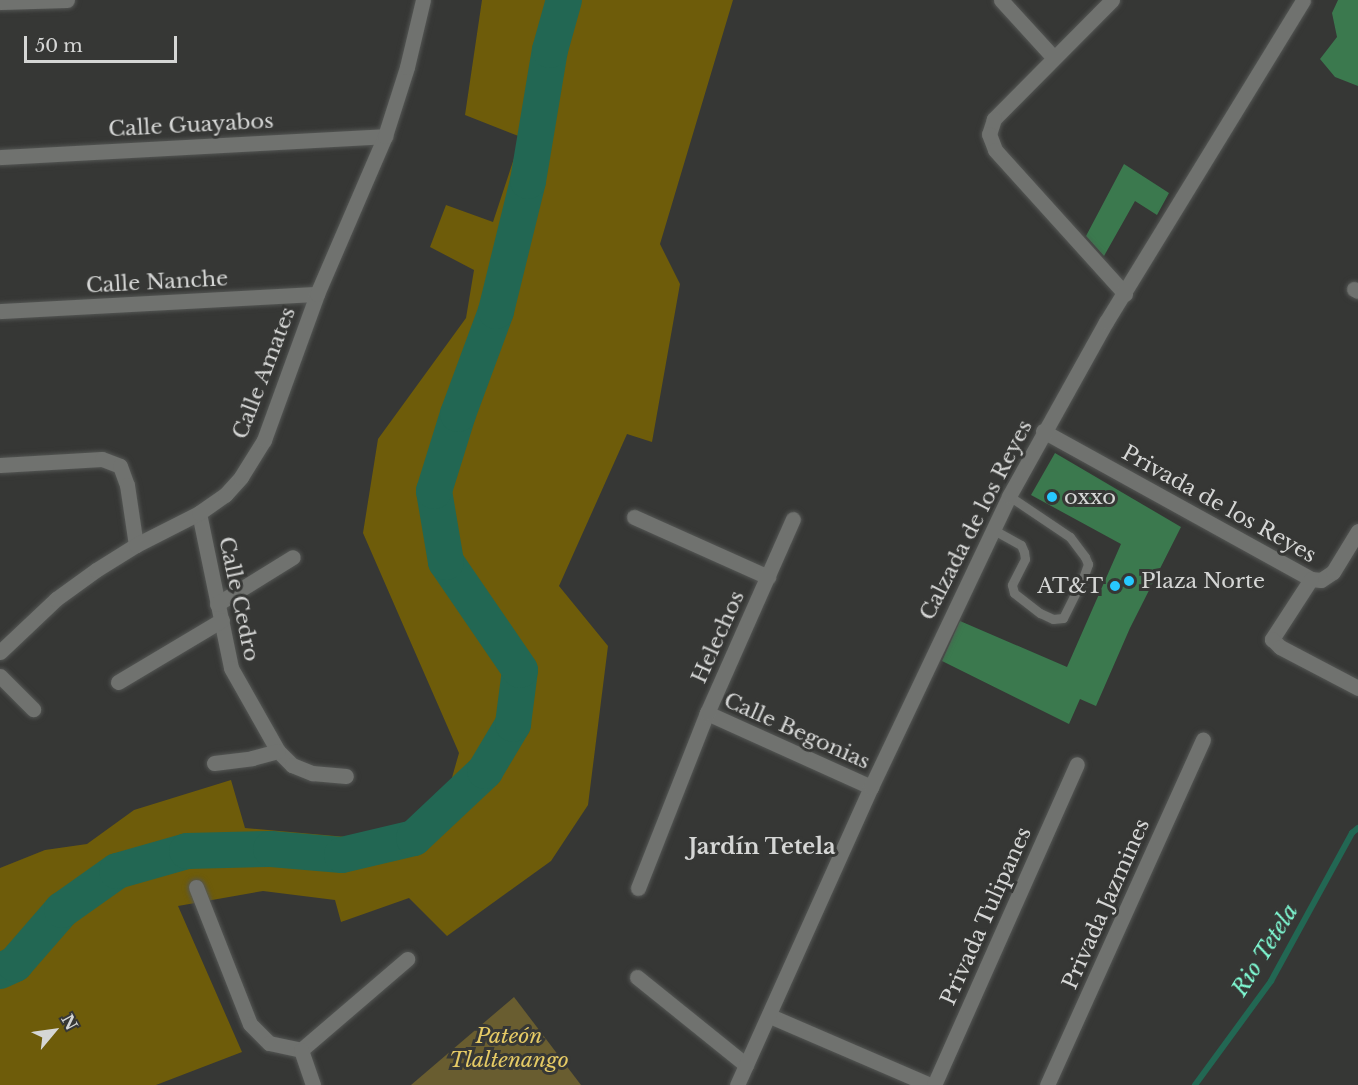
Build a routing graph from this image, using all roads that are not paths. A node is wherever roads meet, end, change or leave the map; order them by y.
1 (67, 0) edge
2 (423, 0) edge
3 (1001, 0) edge
4 (1112, 0) edge
5 (1304, 0) edge
6 (0, 2) edge
7 (1053, 57) junction
8 (385, 136) junction
9 (0, 157) edge
10 (317, 294) junction
11 (1125, 294) junction
12 (0, 310) edge
13 (1043, 431) junction
14 (0, 465) edge
15 (1009, 496) junction
16 (200, 513) junction
17 (634, 517) dead end
18 (793, 519) dead end
19 (992, 529) junction
20 (1358, 531) edge
21 (136, 545) junction
22 (294, 557) dead end
23 (768, 577) junction
24 (1311, 579) junction
25 (217, 604) junction
26 (222, 620) junction
27 (0, 651) edge
28 (0, 676) edge
29 (118, 682) dead end
30 (1358, 688) edge
31 (33, 709) dead end
32 (707, 713) junction
33 (1203, 740) dead end
34 (278, 750) junction
35 (214, 763) dead end
36 (1077, 764) dead end
37 (346, 776) dead end
38 (871, 787) junction
39 (196, 887) dead end
40 (638, 888) dead end
41 (406, 960) dead end
42 (637, 977) dead end
43 (770, 1016) junction
44 (301, 1050) junction
45 (746, 1065) junction
46 (313, 1085) edge
47 (737, 1085) edge
48 (932, 1085) edge
49 (1047, 1085) edge

1 - 6 street
2 - 8 street, Calle Amates
3 - 7 street
4 - 7 street
5 - 11 street, Calzada de los Reyes
7 - 11 street
8 - 9 street, Calle Guayabos
8 - 10 street, Calle Amates
10 - 12 street, Calle Nanche
10 - 16 street, Calle Amates
11 - 13 street, Calzada de los Reyes
13 - 15 street, Calzada de los Reyes
13 - 24 street, Privada de los Reyes
14 - 21 street
15 - 19 street, Calzada de los Reyes
15 - 19 lane
16 - 21 street, Calle Amates
16 - 25 street, Calle Cedro
17 - 23 street, Helechos
18 - 23 street, Helechos
19 - 38 street, Calzada de los Reyes
20 - 24 street, Privada de los Reyes
21 - 27 street, Calle Amates
22 - 25 street
23 - 32 street, Helechos
24 - 30 street
25 - 26 street, Calle Cedro
26 - 29 street
26 - 34 street, Calle Cedro
28 - 31 street
32 - 38 street, Calle Begonias
32 - 40 street, Helechos
33 - 49 street, Privada Jazmines
34 - 35 street
34 - 37 street, Calle Cedro
36 - 48 street, Privada Tulipanes
38 - 43 street, Calzada de los Reyes
39 - 44 street
41 - 44 street
42 - 45 street
43 - 45 street, Calzada de los Reyes
43 - 48 street
44 - 46 street
45 - 47 street, Calzada de los Reyes

